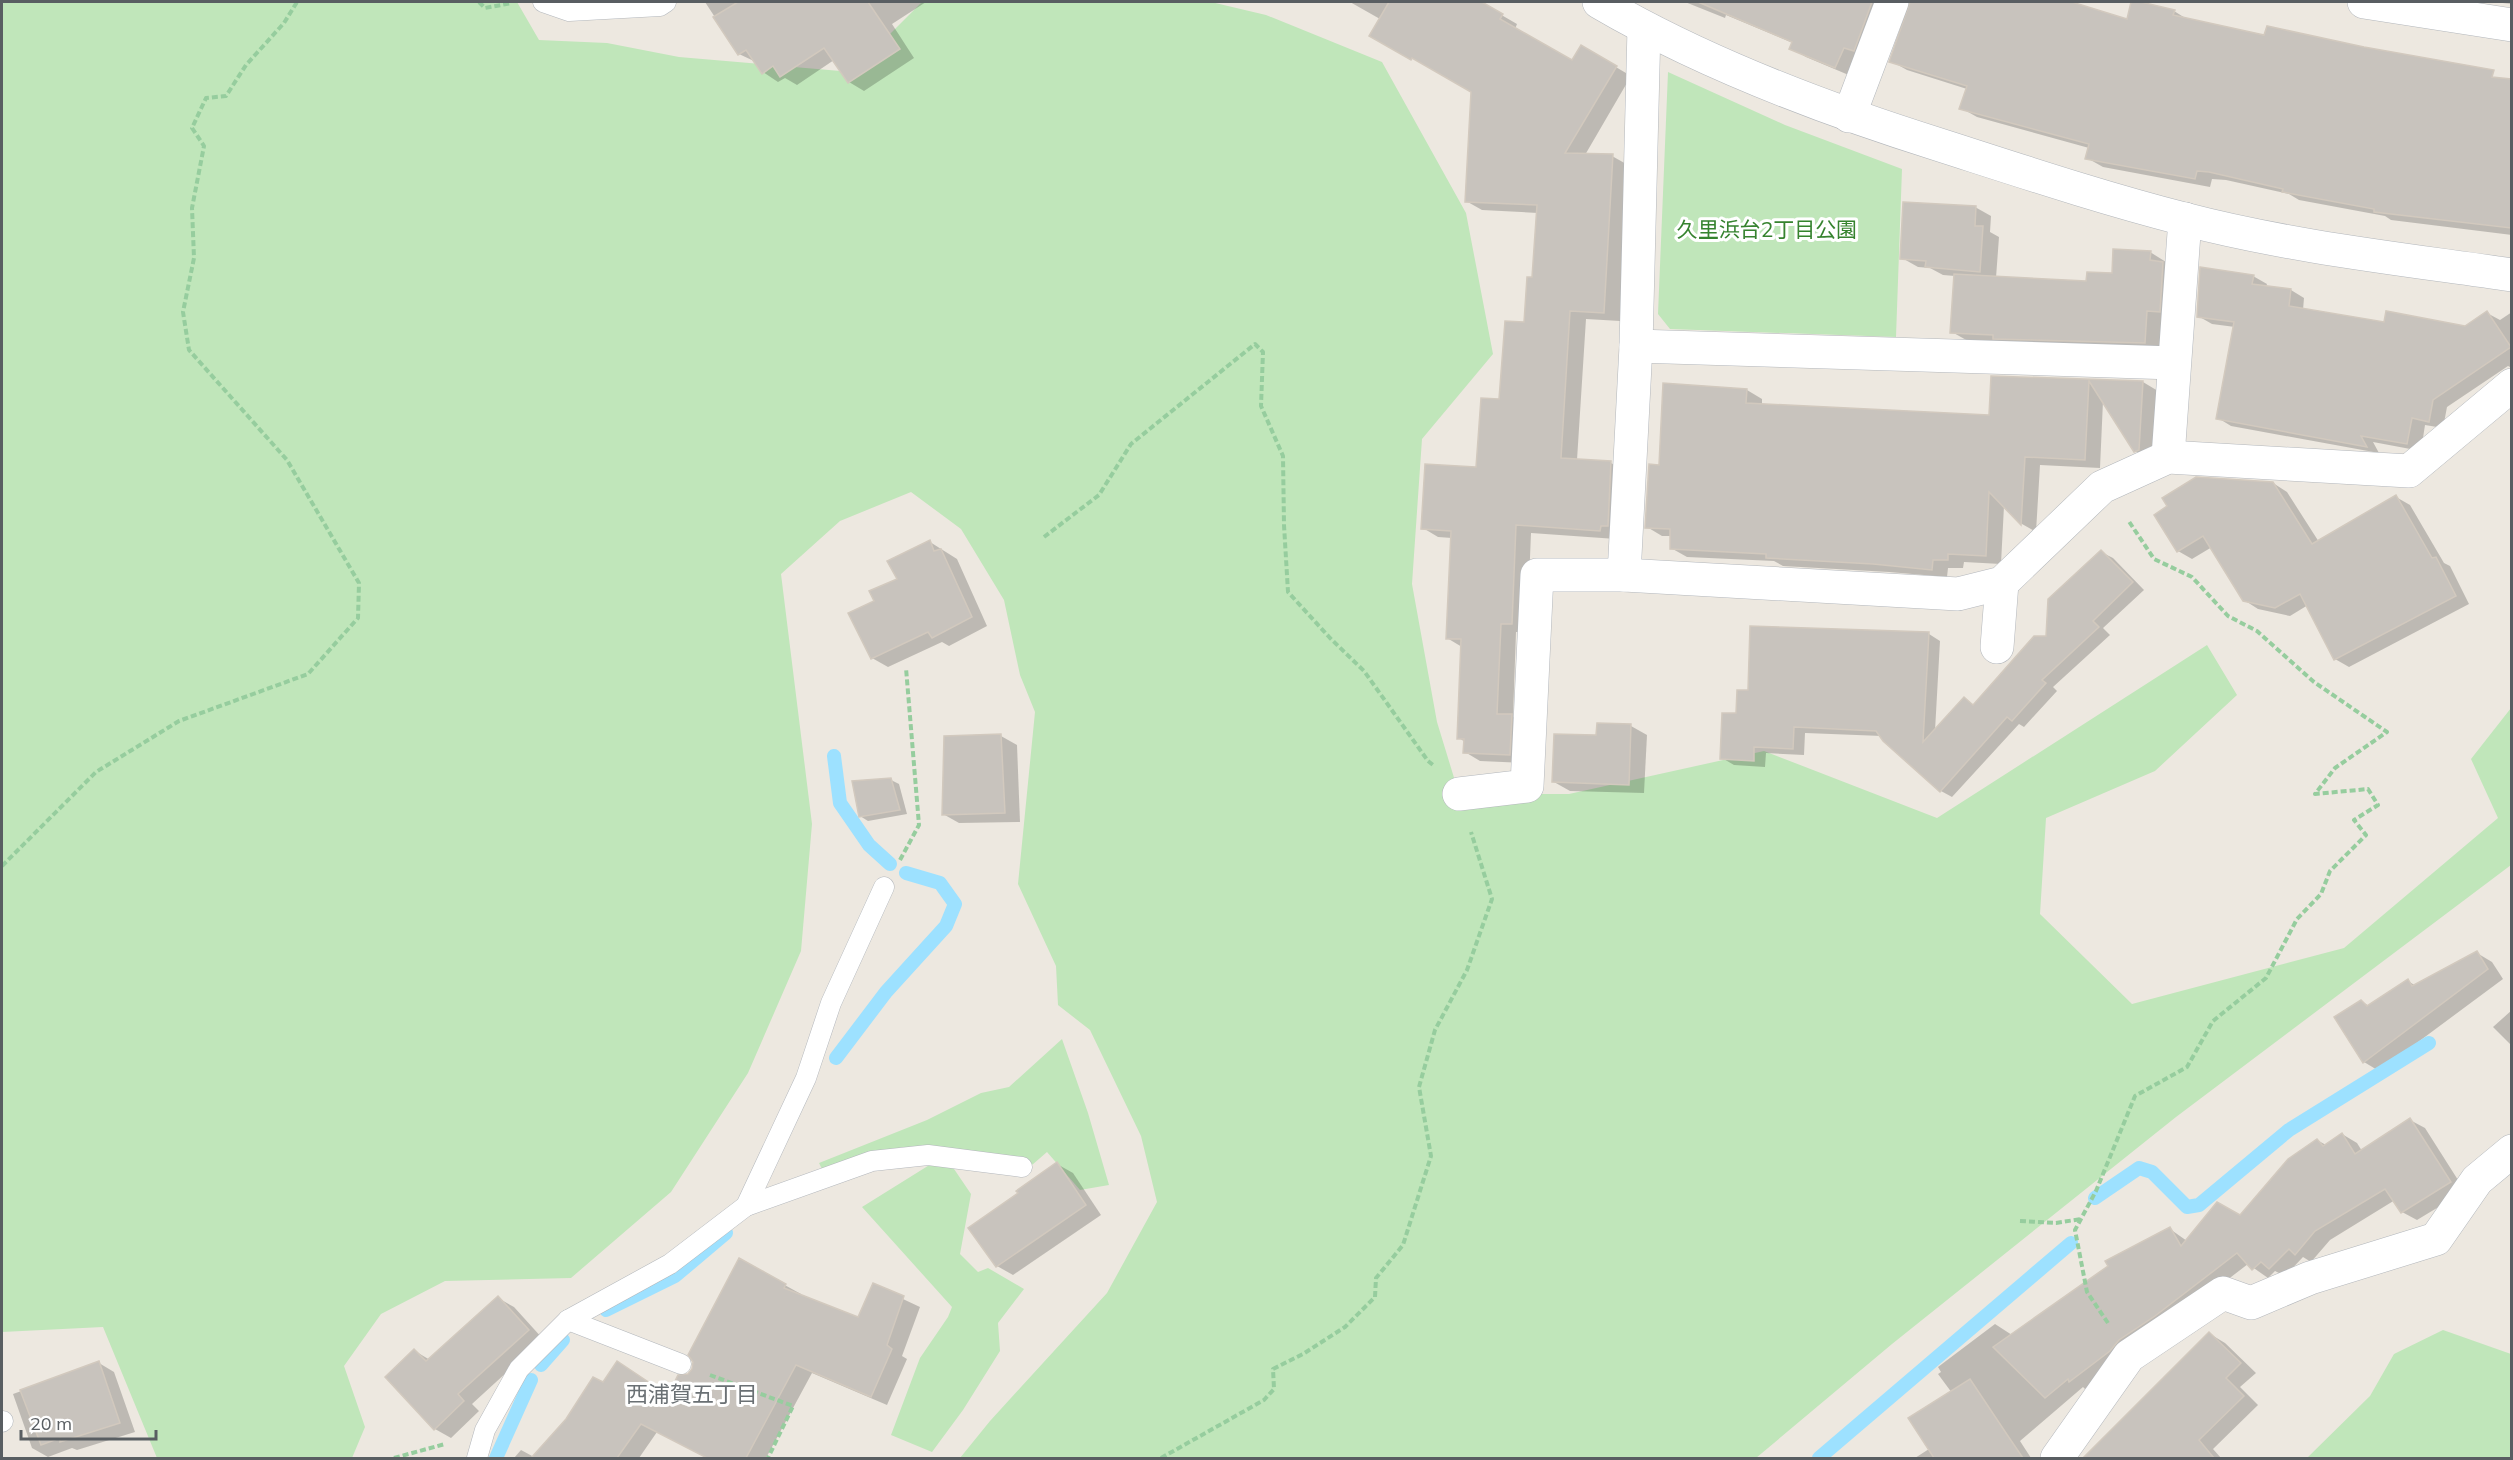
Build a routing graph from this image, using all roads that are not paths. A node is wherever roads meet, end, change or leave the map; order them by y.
1 (543, 2) edge
2 (666, 2) edge
3 (1599, 2) edge
4 (1893, 2) edge
5 (2364, 2) edge
6 (2511, 25) edge
7 (1644, 28) junction
8 (1849, 116) junction
9 (2185, 219) junction
10 (2511, 275) edge
11 (1636, 346) junction
12 (2174, 363) junction
13 (2511, 385) edge
14 (2168, 457) junction
15 (1624, 575) junction
16 (2002, 583) junction
17 (1997, 647) dead end
18 (1459, 794) road end
19 (884, 887) road end
20 (2511, 1151) edge
21 (1022, 1167) dead end
22 (746, 1206) junction
23 (568, 1320) junction
24 (681, 1364) road end
25 (482, 1458) edge
26 (2056, 1458) edge

1 - 2 lane
3 - 7 street
4 - 8 street
5 - 6 street
7 - 8 street
7 - 11 street
8 - 9 street
9 - 10 street
9 - 12 street
11 - 12 street
11 - 15 street
12 - 14 street
13 - 14 street
14 - 16 street
15 - 16 street
15 - 18 street
16 - 17 street
19 - 22 lane
20 - 26 street
21 - 22 lane
22 - 23 lane
23 - 24 lane
23 - 25 lane

